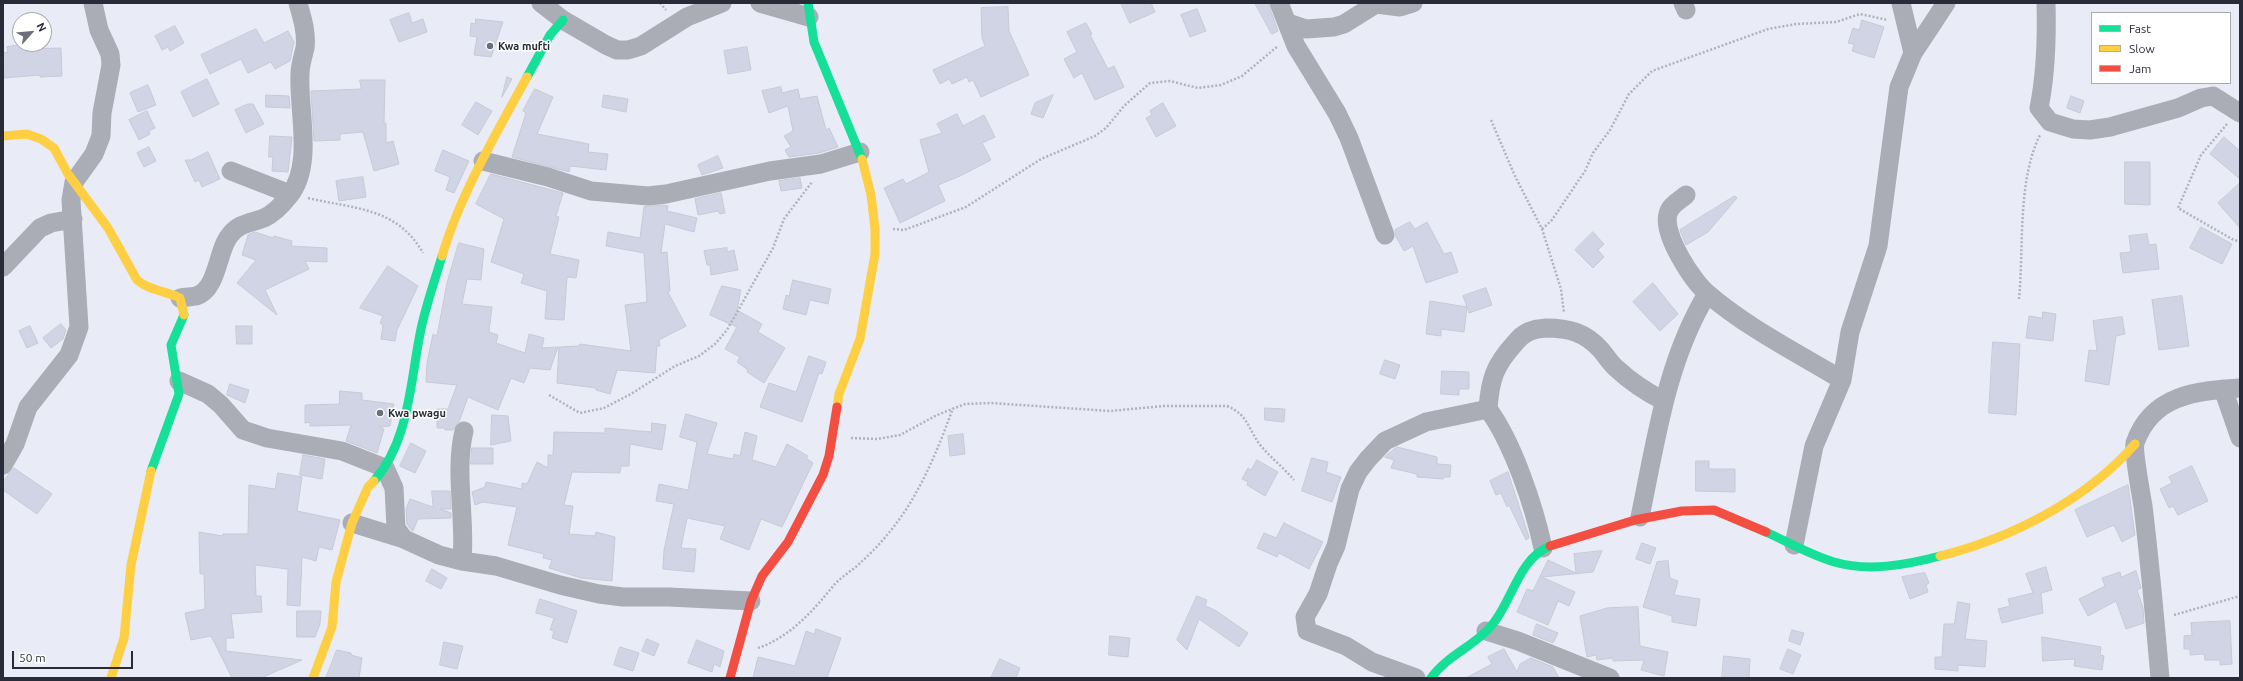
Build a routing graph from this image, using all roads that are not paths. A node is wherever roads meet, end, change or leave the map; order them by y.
1 (93, 3) edge
2 (298, 3) edge
3 (541, 3) edge
4 (722, 3) edge
5 (760, 3) edge
6 (1279, 3) edge
7 (1413, 3) edge
8 (1946, 3) edge
9 (2046, 3) edge
10 (1902, 9) edge
11 (808, 10) edge
12 (563, 20) junction
13 (1290, 29) junction
14 (1912, 53) junction
15 (2239, 112) edge
16 (3, 136) edge
17 (860, 152) junction
18 (483, 161) junction
19 (231, 171) dead end
20 (74, 182) junction
21 (290, 194) junction
22 (1686, 195) dead end
23 (73, 219) junction
24 (1385, 235) dead end
25 (3, 267) edge
26 (1707, 294) junction
27 (180, 298) junction
28 (1842, 380) junction
29 (179, 381) junction
30 (2232, 389) edge
31 (1664, 401) junction
32 (1488, 409) junction
33 (464, 431) dead end
34 (2240, 438) edge
35 (2135, 444) junction
36 (3, 465) edge
37 (385, 468) junction
38 (1640, 517) junction
39 (352, 523) junction
40 (404, 539) junction
41 (1794, 545) junction
42 (1543, 548) junction
43 (462, 561) junction
44 (751, 601) junction
45 (1486, 631) junction
46 (111, 678) edge
47 (313, 678) edge
48 (730, 678) edge
49 (1416, 678) edge
50 (1431, 678) edge
51 (1607, 678) edge
52 (2160, 678) edge

1 - 20 street
2 - 21 street
3 - 12 street
4 - 12 street
5 - 11 street
6 - 13 street
7 - 13 street
8 - 14 street
9 - 15 street
10 - 14 street
11 - 17 street
12 - 18 street
13 - 24 street
14 - 28 street
16 - 20 street
17 - 18 street
17 - 44 street
18 - 37 street
19 - 21 street
20 - 23 street
20 - 27 street
21 - 27 street
22 - 26 street
23 - 25 street
23 - 36 street
26 - 28 street
26 - 31 street
27 - 29 street
28 - 41 street
29 - 37 street
29 - 46 street
30 - 34 street
30 - 35 street
31 - 32 street
31 - 38 street
32 - 42 street
32 - 49 street
33 - 43 street
35 - 41 street
35 - 52 street
37 - 39 street
37 - 40 street
38 - 41 street
38 - 42 street
39 - 40 street
39 - 47 street
40 - 43 street
42 - 45 street
43 - 44 street
44 - 48 street
45 - 50 street
45 - 51 street

